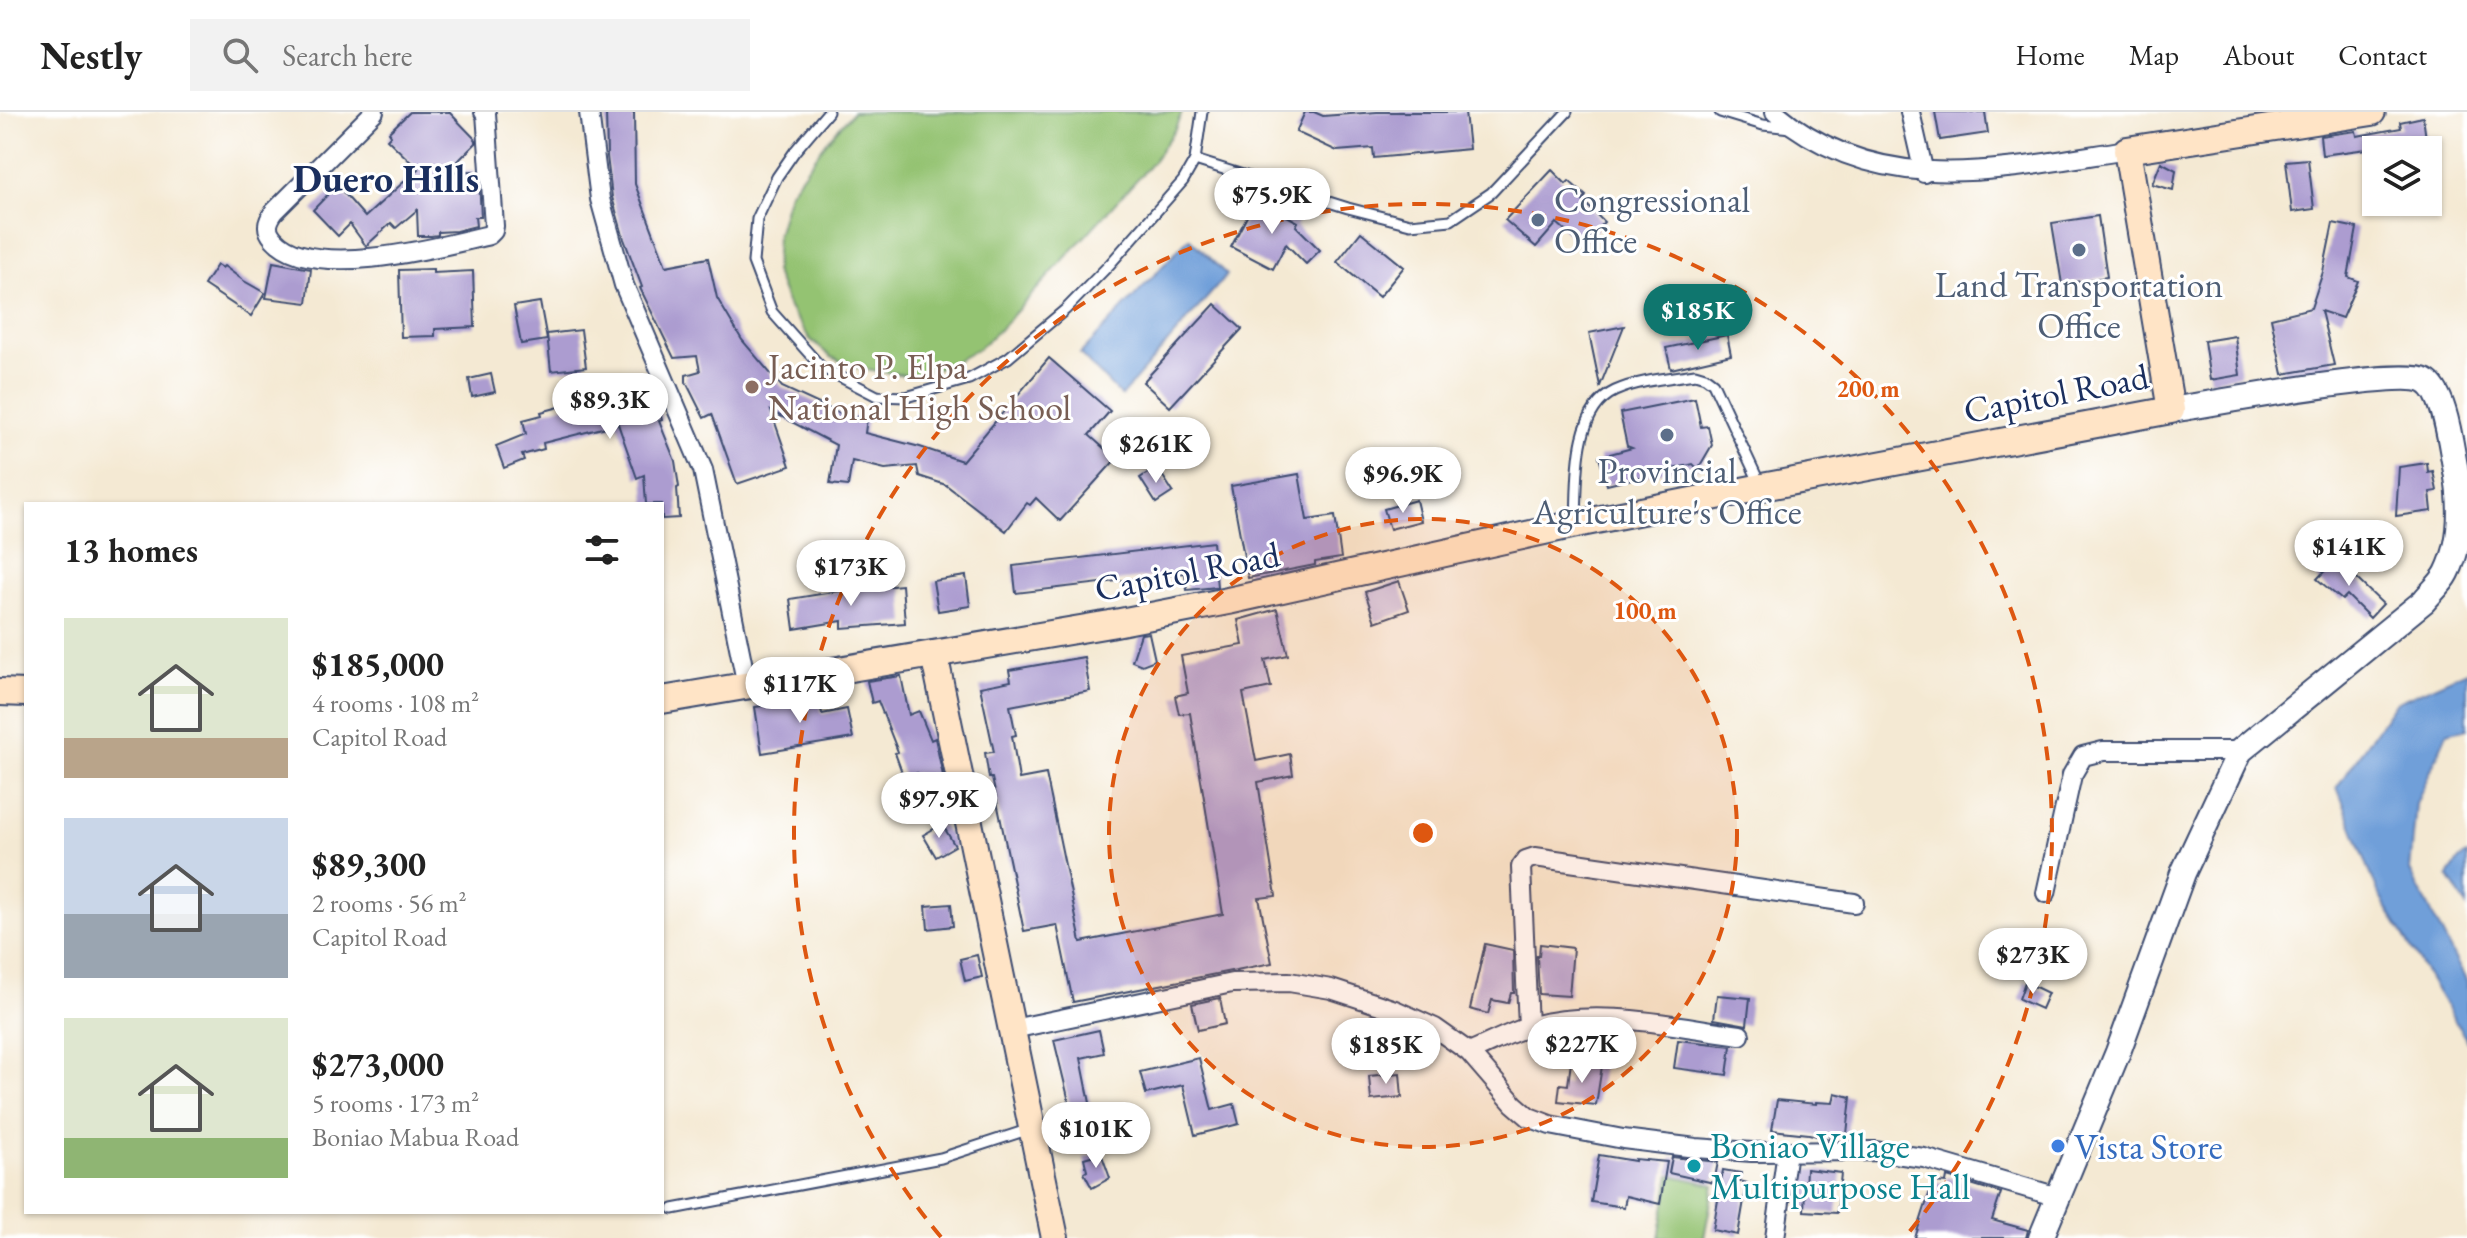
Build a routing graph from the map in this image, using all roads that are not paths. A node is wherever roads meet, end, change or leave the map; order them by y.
1 (374, 112) edge
2 (487, 112) edge
3 (589, 112) edge
4 (828, 112) edge
5 (1202, 112) edge
6 (1567, 112) edge
7 (1720, 112) edge
8 (1775, 112) edge
9 (1910, 112) edge
10 (2355, 113) edge
11 (1793, 128) junction
12 (2127, 150) junction
13 (1195, 160) junction
14 (1924, 173) junction
15 (2171, 410) junction
16 (1762, 487) junction
17 (1576, 524) junction
18 (934, 654) junction
19 (747, 686) junction
20 (0, 692) edge
21 (24, 693) edge
22 (664, 700) edge
23 (2240, 751) junction
24 (2046, 893) dead end
25 (1854, 903) dead end
26 (1528, 1027) junction
27 (1013, 1029) junction
28 (1740, 1035) dead end
29 (1469, 1052) junction
30 (1033, 1128) junction
31 (1787, 1151) junction
32 (2058, 1197) junction
33 (673, 1209) dead end
34 (1055, 1238) edge
35 (1775, 1238) edge
36 (2041, 1238) edge

1 - 2 street
3 - 19 street
4 - 13 lane
5 - 13 lane
6 - 13 lane
7 - 11 lane
8 - 11 street
9 - 14 street
10 - 12 main road
11 - 14 street
12 - 14 street
12 - 15 main road, Capitol Road
15 - 16 main road, Capitol Road
15 - 23 street
16 - 17 main road, Capitol Road
16 - 17 lane
17 - 18 main road, Capitol Road
18 - 19 main road, Capitol Road
18 - 27 main road
19 - 22 main road, Capitol Road
20 - 21 main road
23 - 24 street
23 - 32 street
25 - 26 street
26 - 28 street
26 - 29 street
27 - 29 street
27 - 30 main road
29 - 31 street
30 - 33 lane
30 - 34 main road
31 - 32 street
31 - 35 street
32 - 36 street

